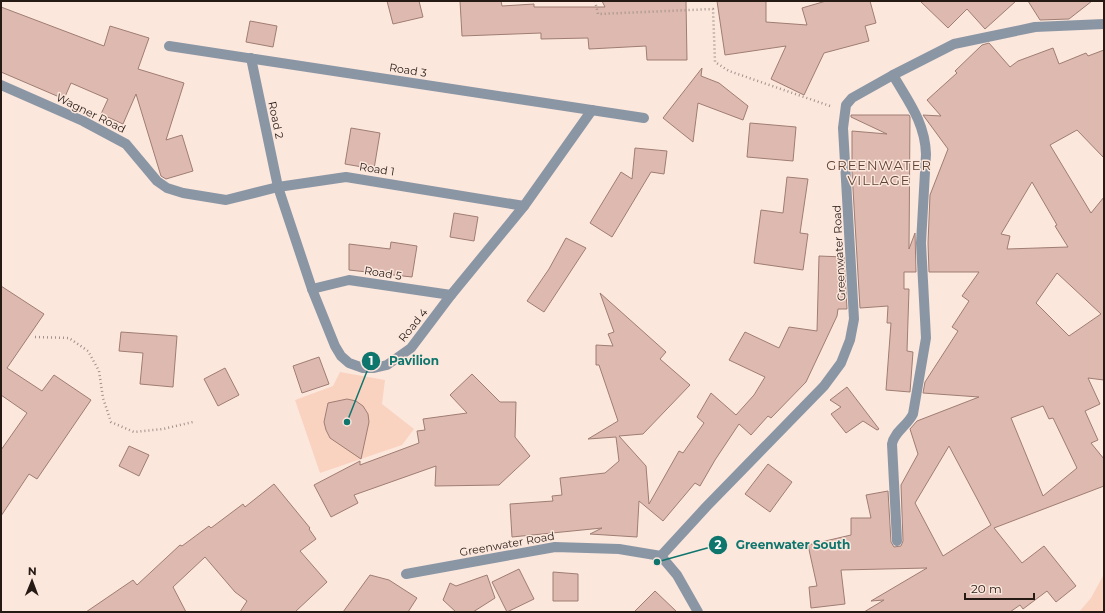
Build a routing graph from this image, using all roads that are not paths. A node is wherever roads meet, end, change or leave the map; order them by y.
1 (1104, 24) edge
2 (169, 46) dead end
3 (251, 58) junction
4 (893, 75) junction
5 (1, 85) edge
6 (592, 110) junction
7 (644, 118) dead end
8 (278, 187) junction
9 (226, 200) joint
10 (524, 206) junction
11 (312, 289) junction
12 (451, 295) junction
13 (897, 542) dead end
14 (661, 556) junction
15 (406, 574) dead end
16 (698, 612) edge

1 - 4 street
2 - 3 street, Road 3
3 - 6 street, Road 3
3 - 8 street, Road 2
4 - 13 street
4 - 14 street, Greenwater Road
5 - 9 street, Wagner Road
6 - 7 street, Road 3
6 - 10 street, Road 4
8 - 9 street, Road 1
8 - 10 street, Road 1
8 - 11 street, Road 4
10 - 12 street, Road 4
11 - 12 street, Road 5
11 - 12 street, Road 4
14 - 15 street, Greenwater Road
14 - 16 street

